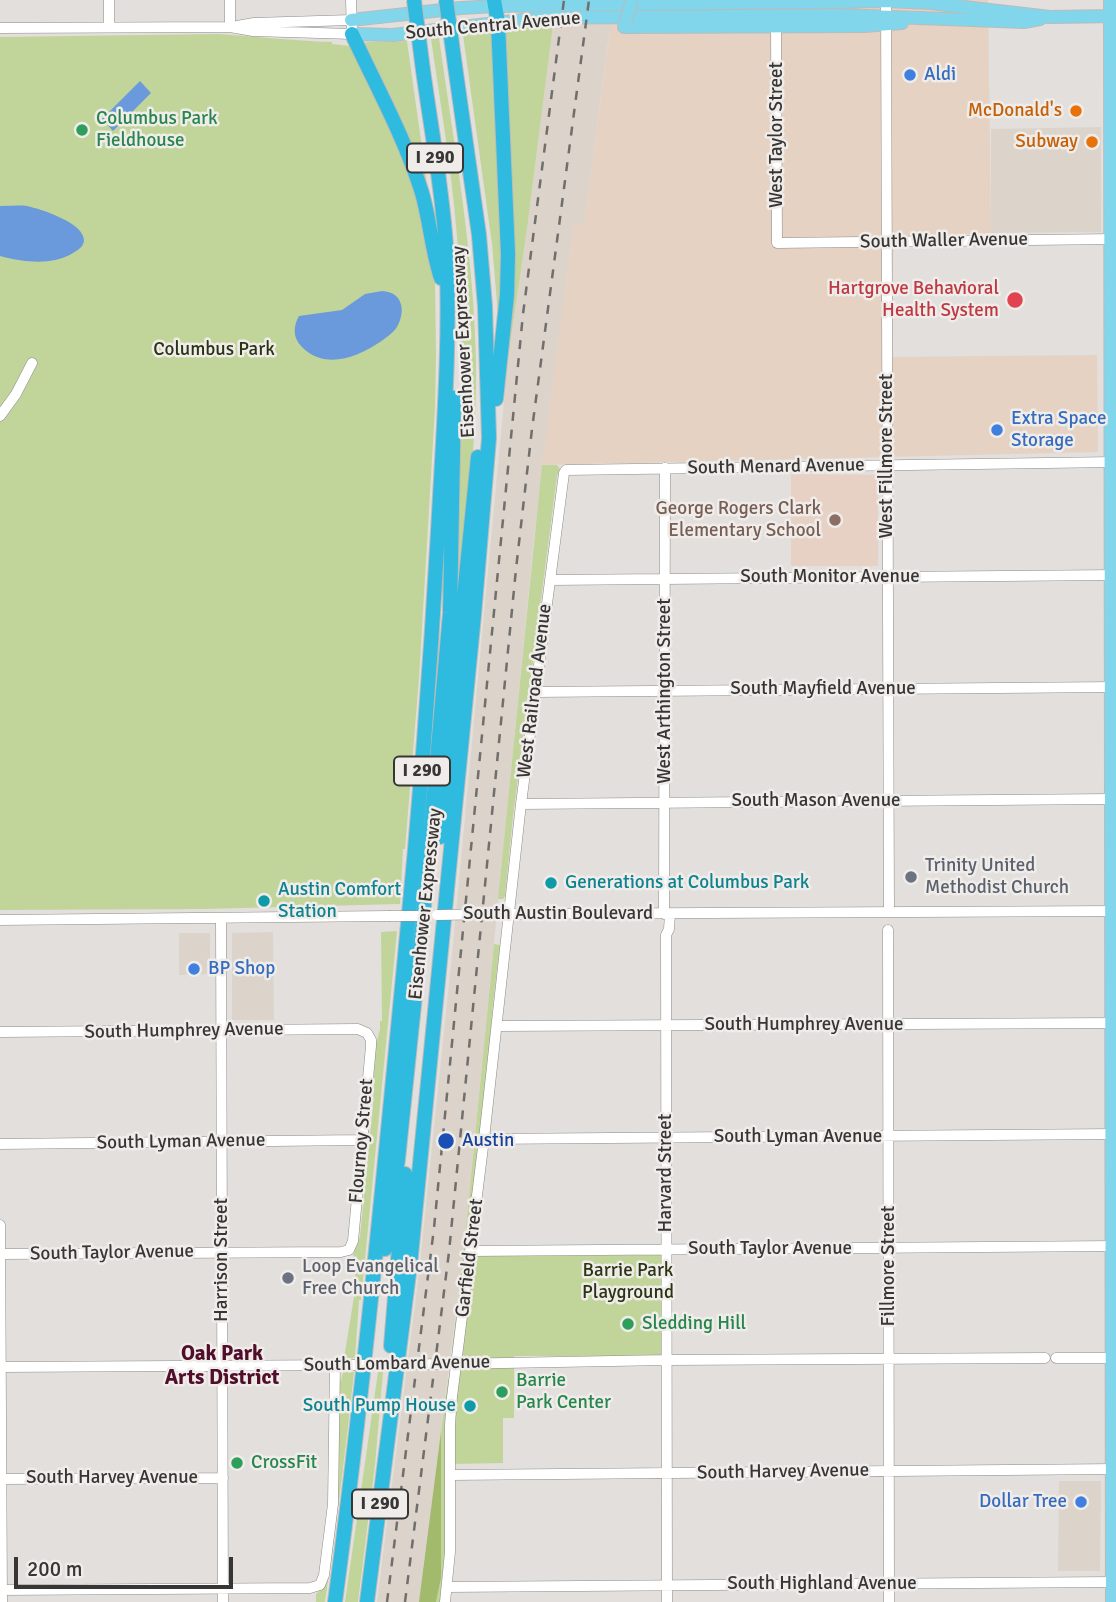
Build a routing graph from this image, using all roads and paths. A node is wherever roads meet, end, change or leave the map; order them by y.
1 (109, 0) edge
2 (230, 0) edge
3 (351, 0) edge
4 (414, 0) edge
5 (446, 0) edge
6 (632, 0) edge
7 (944, 0) edge
8 (1110, 0) edge
9 (827, 1) edge
10 (886, 1) edge
11 (494, 3) edge
12 (959, 6) junction
13 (1113, 16) edge
14 (1050, 17) junction
15 (886, 20) junction
16 (498, 23) junction
17 (776, 26) junction
18 (109, 27) junction
19 (230, 27) junction
20 (351, 27) junction
21 (0, 28) edge
22 (1113, 127) edge
23 (1113, 239) edge
24 (887, 242) junction
25 (777, 243) joint
26 (446, 247) junction
27 (446, 295) junction
28 (1113, 352) edge
29 (32, 363) dead end
30 (489, 388) junction
31 (0, 416) edge
32 (489, 438) junction
33 (1113, 462) edge
34 (887, 465) junction
35 (665, 468) junction
36 (566, 470) joint
37 (1113, 575) edge
38 (888, 577) junction
39 (665, 579) junction
40 (550, 580) junction
41 (1114, 687) edge
42 (888, 688) junction
43 (665, 690) junction
44 (535, 691) junction
45 (1113, 794) edge
46 (888, 800) junction
47 (665, 802) junction
48 (521, 804) junction
49 (1114, 911) edge
50 (889, 912) junction
51 (509, 914) junction
52 (667, 914) junction
53 (427, 915) junction
54 (221, 918) junction
55 (0, 920) edge
56 (888, 930) dead end
57 (1114, 1023) edge
58 (888, 1024) junction
59 (666, 1025) junction
60 (497, 1026) junction
61 (222, 1030) junction
62 (0, 1032) edge
63 (367, 1033) joint
64 (1114, 1134) edge
65 (888, 1136) junction
66 (666, 1138) junction
67 (484, 1139) junction
68 (362, 1140) junction
69 (222, 1142) junction
70 (0, 1144) edge
71 (0, 1225) edge
72 (1114, 1246) edge
73 (889, 1248) junction
74 (349, 1250) joint
75 (667, 1250) junction
76 (471, 1251) junction
77 (222, 1252) junction
78 (0, 1254) edge
79 (372, 1294) junction
80 (1114, 1358) edge
81 (889, 1359) junction
82 (667, 1360) junction
83 (453, 1364) junction
84 (335, 1365) junction
85 (222, 1366) junction
86 (0, 1367) edge
87 (393, 1406) junction
88 (1114, 1469) edge
89 (889, 1471) junction
90 (667, 1473) junction
91 (450, 1475) junction
92 (223, 1478) junction
93 (1, 1479) edge
94 (1112, 1582) junction
95 (889, 1583) junction
96 (667, 1585) junction
97 (447, 1587) junction
98 (223, 1588) junction
99 (1, 1590) edge
100 (2, 1602) edge
101 (223, 1602) edge
102 (335, 1602) edge
103 (367, 1602) edge
104 (445, 1602) edge
105 (667, 1602) edge
106 (890, 1602) edge
107 (1112, 1602) edge

1 - 18 street
2 - 19 street
3 - 20 street
4 - 26 highway, Eisenhower Expressway / I 290, bridge
5 - 30 highway, Eisenhower Expressway / I 290, bridge
6 - 17 main road, bridge
7 - 12 main road
8 - 13 main road
9 - 10 main road, South Central Avenue
9 - 11 main road, South Central Avenue
10 - 12 main road, South Central Avenue
10 - 15 street, West Fillmore Street
11 - 16 highway
11 - 20 main road, South Central Avenue
12 - 14 main road, South Central Avenue
13 - 14 main road, South Central Avenue
13 - 22 main road
14 - 15 main road, South Central Avenue
15 - 16 main road, South Central Avenue
15 - 17 main road
15 - 24 street, West Fillmore Street
16 - 20 main road, South Central Avenue
16 - 32 highway
17 - 25 street, West Taylor Street
18 - 19 street, South Central Avenue
18 - 21 street, South Central Avenue
19 - 20 street, South Central Avenue
20 - 27 highway
22 - 23 main road
23 - 24 street, South Waller Avenue
23 - 28 main road
24 - 25 street, South Waller Avenue
24 - 34 street, West Fillmore Street
26 - 27 highway, Eisenhower Expressway / I 290
26 - 53 highway
27 - 79 highway, Eisenhower Expressway / I 290
28 - 33 main road
29 - 31 street
30 - 32 highway, Eisenhower Expressway / I 290
30 - 53 highway
32 - 87 highway, Eisenhower Expressway / I 290
33 - 34 street, South Menard Avenue
33 - 37 main road
34 - 35 street, South Menard Avenue
34 - 38 street, West Fillmore Street
35 - 36 street, South Menard Avenue
35 - 39 street, West Arthington Street
36 - 40 street, West Railroad Avenue
37 - 38 street, South Monitor Avenue
37 - 41 main road
38 - 39 street, South Monitor Avenue
38 - 42 street, West Fillmore Street
39 - 40 street, South Monitor Avenue
39 - 43 street, West Arthington Street
40 - 44 street, West Railroad Avenue
41 - 42 street, South Mayfield Avenue
41 - 45 main road
42 - 43 street, South Mayfield Avenue
42 - 46 street, West Fillmore Street
43 - 44 street, South Mayfield Avenue
43 - 47 street, West Arthington Street
44 - 48 street, West Railroad Avenue
45 - 46 street, South Mason Avenue
45 - 49 main road
46 - 47 street, South Mason Avenue
46 - 50 street, West Fillmore Street
47 - 48 street, South Mason Avenue
47 - 52 street, West Arthington Street
48 - 51 street, West Railroad Avenue
49 - 50 street, South Austin Boulevard
49 - 57 main road
50 - 52 street, South Austin Boulevard
51 - 52 street, South Austin Boulevard
51 - 53 street, South Austin Boulevard, bridge
51 - 60 street, Garfield Street
52 - 59 street, Harvard Street
53 - 54 street, South Austin Boulevard, bridge
53 - 79 highway
53 - 87 highway
54 - 55 street, South Austin Boulevard
54 - 61 street, Harrison Street
56 - 58 street, Fillmore Street
57 - 58 street, South Humphrey Avenue
57 - 64 main road
58 - 59 street, South Humphrey Avenue
58 - 65 street, Fillmore Street
59 - 60 street, South Humphrey Avenue
59 - 66 street, Harvard Street
60 - 67 street, Garfield Street
61 - 62 street, South Humphrey Avenue
61 - 63 street, South Humphrey Avenue
61 - 69 street, Harrison Street
63 - 68 street, Flournoy Street
64 - 65 street, South Lyman Avenue
64 - 72 main road
65 - 66 street, South Lyman Avenue
65 - 73 street, Fillmore Street
66 - 67 street, South Lyman Avenue
66 - 75 street, Harvard Street
67 - 76 street, Garfield Street
68 - 69 street, South Lyman Avenue
68 - 74 street, Flournoy Street
69 - 70 street, South Lyman Avenue
69 - 77 street, Harrison Street
71 - 78 street
72 - 73 street, South Taylor Avenue
72 - 80 main road
73 - 75 street, South Taylor Avenue
73 - 81 street, Fillmore Street
74 - 77 street, South Taylor Avenue
75 - 76 street, South Taylor Avenue
75 - 82 street, Harvard Street
76 - 83 street, Garfield Street
77 - 78 street, South Taylor Avenue
77 - 85 street, Harrison Street
78 - 86 street
79 - 102 highway, Eisenhower Expressway / I 290
80 - 81 street, South Lombard Avenue
80 - 88 main road
81 - 82 street, South Lombard Avenue
81 - 89 street, Fillmore Street
82 - 83 street, South Lombard Avenue
82 - 90 street, Harvard Street
83 - 84 street, South Lombard Avenue, bridge
83 - 91 street, Garfield Street
84 - 85 street, South Lombard Avenue
84 - 98 street
85 - 86 street, South Lombard Avenue
85 - 92 street, Harrison Street
86 - 93 street
87 - 103 highway, Eisenhower Expressway / I 290
88 - 89 street, South Harvey Avenue
88 - 94 main road
89 - 90 street, South Harvey Avenue
89 - 95 street, Fillmore Street
90 - 91 street, South Harvey Avenue
90 - 96 street, Harvard Street
91 - 97 street, Garfield Street
92 - 93 street, South Harvey Avenue
92 - 98 street, Harrison Street
93 - 99 street
94 - 95 street, South Highland Avenue
94 - 107 main road
95 - 96 street, South Highland Avenue
95 - 106 street, Fillmore Street
96 - 97 street, South Highland Avenue
96 - 105 street, Harvard Street
97 - 104 street, Garfield Street
98 - 99 street
98 - 101 street, Harrison Street
99 - 100 street

